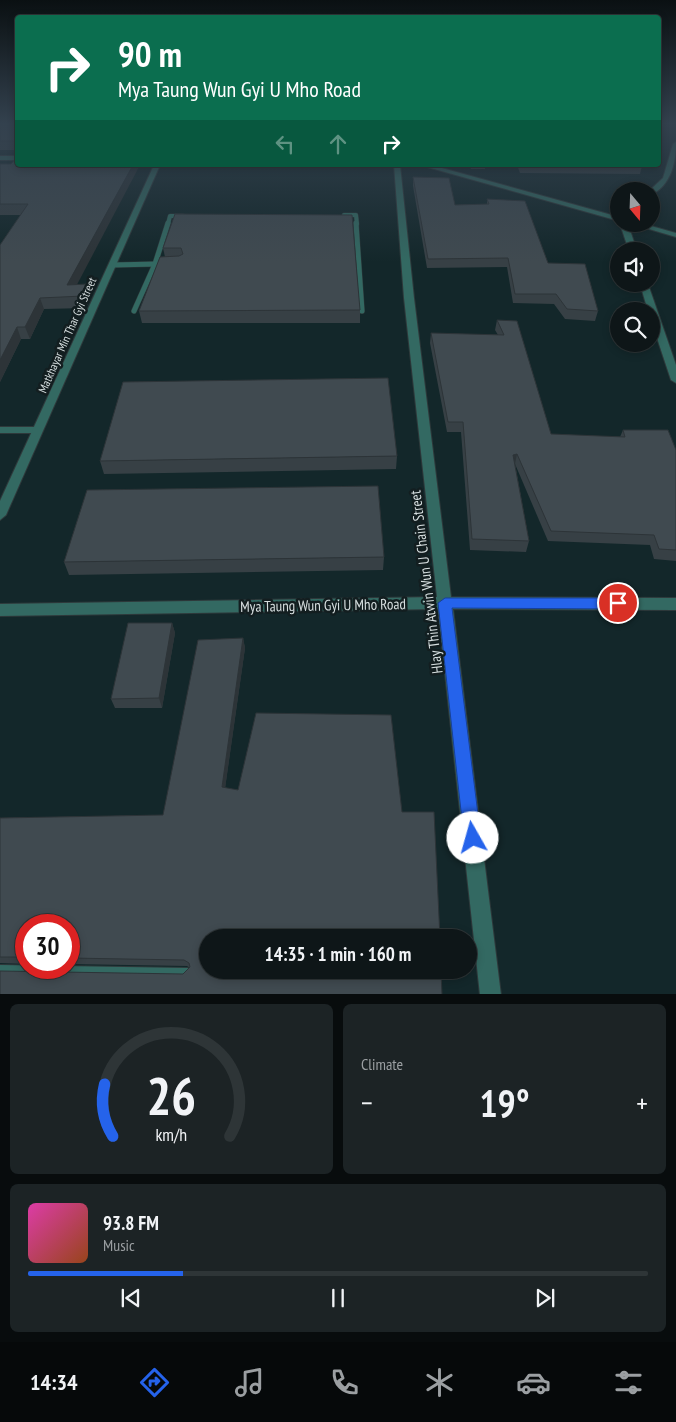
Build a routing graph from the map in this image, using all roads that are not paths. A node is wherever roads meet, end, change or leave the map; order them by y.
1 (155, 168) edge
2 (397, 168) edge
3 (435, 168) edge
4 (669, 168) edge
5 (660, 185) edge
6 (336, 215) edge
7 (190, 216) edge
8 (610, 217) edge
9 (660, 231) edge
10 (676, 235) edge
11 (155, 264) junction
12 (164, 264) edge
13 (112, 265) junction
14 (647, 292) edge
15 (134, 311) dead end
16 (362, 311) edge
17 (676, 380) edge
18 (0, 430) edge
19 (38, 430) junction
20 (0, 515) edge
21 (445, 603) junction
22 (676, 604) edge
23 (0, 610) edge
24 (0, 970) edge
25 (187, 973) edge
26 (491, 994) edge

1 - 13 street, Matkhayar Min Thar Gyi Street
2 - 21 street, Hlay Thin Atwin Wun U Chain Street
3 - 8 street
4 - 5 street
6 - 16 lane
7 - 11 lane
9 - 10 street
11 - 12 lane
11 - 13 lane
11 - 15 lane
13 - 19 street, Matkhayar Min Thar Gyi Street
14 - 17 street
18 - 19 lane
19 - 20 street, Matkhayar Min Thar Gyi Street
21 - 22 street, Mya Taung Wun Gyi U Mho Road
21 - 23 street, Mya Taung Wun Gyi U Mho Road
21 - 26 street, Hlay Thin Atwin Wun U Chain Street
24 - 25 lane

